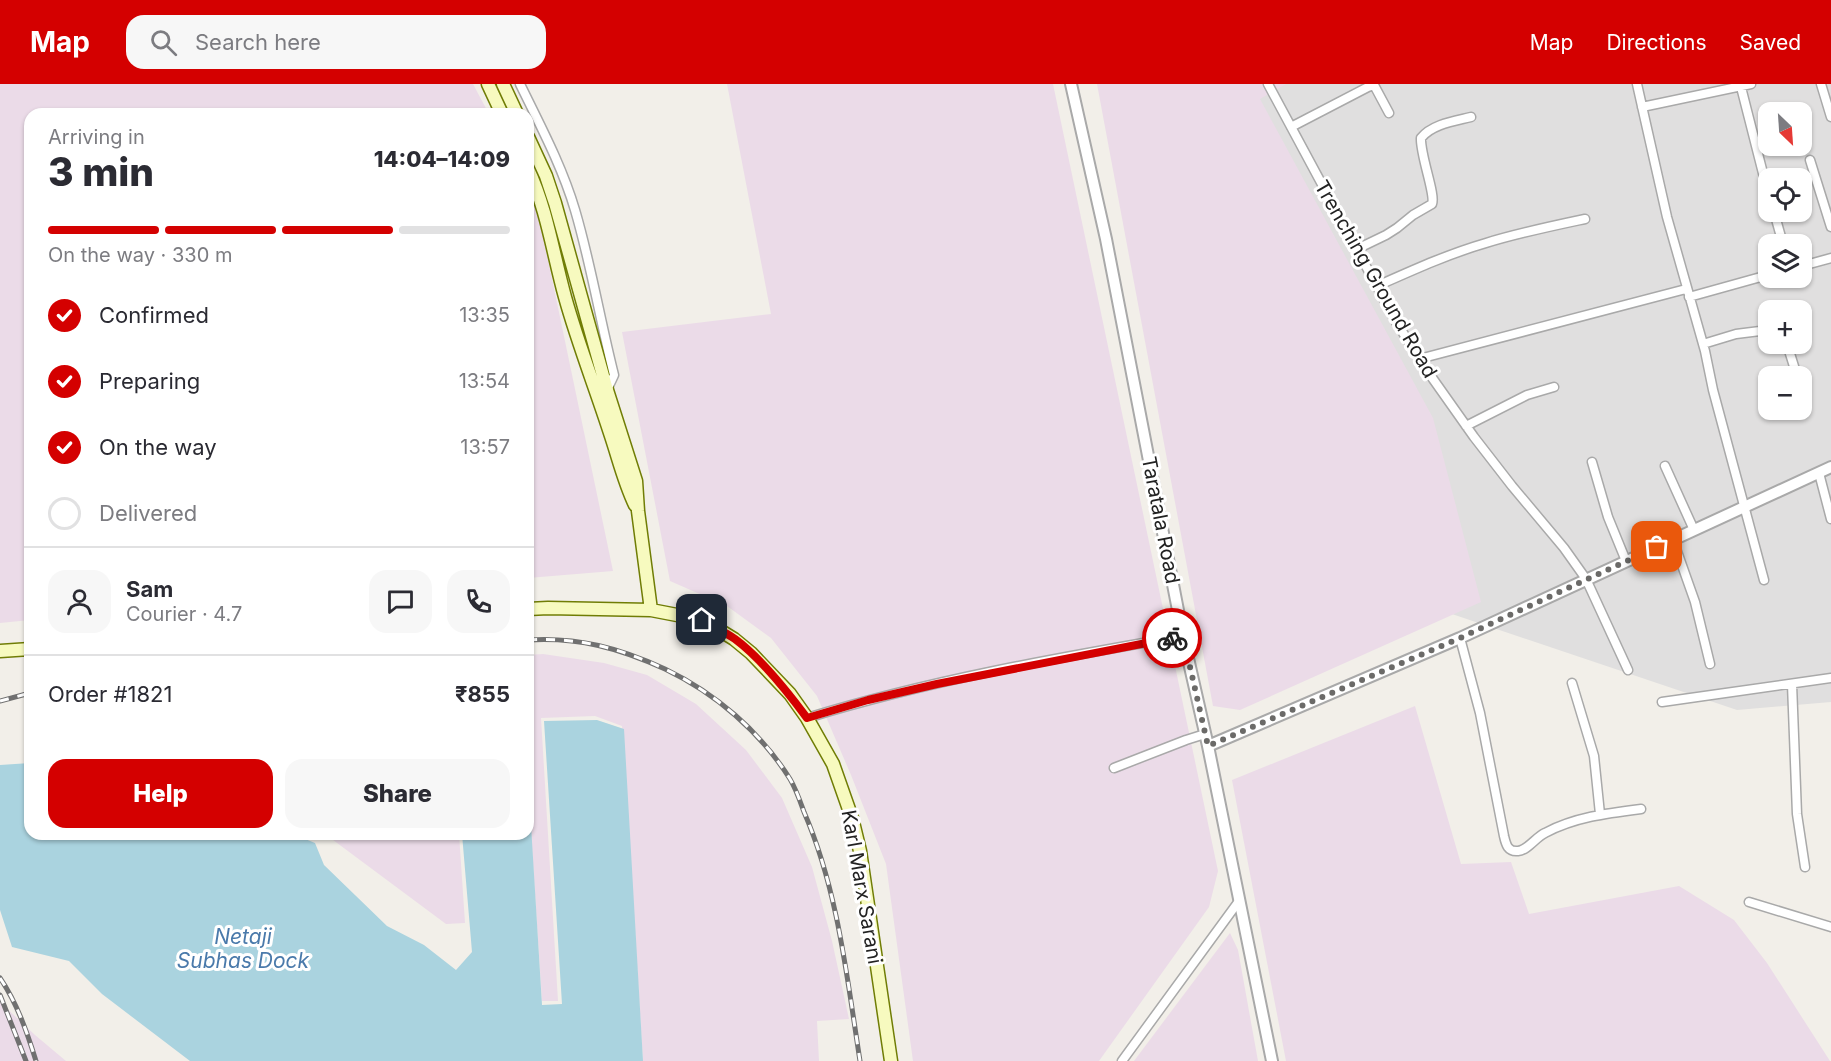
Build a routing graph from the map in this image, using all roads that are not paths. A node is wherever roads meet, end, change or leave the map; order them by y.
1 (488, 84) edge
2 (503, 84) edge
3 (520, 84) edge
4 (1071, 84) edge
5 (1268, 84) edge
6 (1637, 84) edge
7 (1751, 84) edge
8 (1821, 84) edge
9 (1741, 87) junction
10 (1642, 106) junction
11 (499, 108) edge
12 (514, 108) edge
13 (532, 108) edge
14 (534, 112) edge
15 (1389, 113) dead end
16 (1471, 117) dead end
17 (1831, 117) edge
18 (1291, 127) junction
19 (534, 150) edge
20 (1810, 160) dead end
21 (1762, 168) edge
22 (534, 184) edge
23 (1585, 219) dead end
24 (1831, 226) edge
25 (1358, 249) junction
26 (1831, 258) edge
27 (1812, 263) edge
28 (1758, 277) edge
29 (1377, 286) junction
30 (1688, 293) junction
31 (1758, 331) edge
32 (1703, 344) junction
33 (1419, 359) junction
34 (1554, 387) dead end
35 (601, 390) junction
36 (1466, 426) junction
37 (1592, 462) dead end
38 (1665, 466) dead end
39 (1831, 467) edge
40 (1819, 473) junction
41 (1744, 508) junction
42 (1831, 519) edge
43 (1694, 530) junction
44 (1673, 540) junction
45 (1626, 561) junction
46 (1586, 579) junction
47 (1764, 580) dead end
48 (534, 609) edge
49 (651, 610) junction
50 (1183, 636) junction
51 (1460, 638) junction
52 (24, 649) edge
53 (0, 651) edge
54 (1710, 664) dead end
55 (1628, 670) dead end
56 (1831, 678) edge
57 (1572, 683) dead end
58 (1792, 684) junction
59 (1662, 702) dead end
60 (807, 718) junction
61 (1207, 740) junction
62 (1114, 768) dead end
63 (1641, 809) dead end
64 (1600, 814) junction
65 (1805, 867) dead end
66 (1239, 901) junction
67 (1749, 902) dead end
68 (1831, 927) edge
69 (891, 1061) edge
70 (1122, 1061) edge
71 (1272, 1061) edge

1 - 11 main road
2 - 12 main road
3 - 13 street
4 - 50 street, Taratala Road
5 - 18 street, Trenching Ground Road
6 - 10 street
7 - 9 street
8 - 17 street
9 - 10 street
9 - 21 street
10 - 30 street
14 - 35 street
15 - 18 street
16 - 25 street
18 - 25 street, Trenching Ground Road
19 - 35 main road
20 - 24 street
22 - 35 main road
23 - 29 street
25 - 29 street, Trenching Ground Road
26 - 27 street
28 - 30 street
29 - 33 street, Trenching Ground Road
30 - 32 street
30 - 33 street
31 - 32 street
32 - 41 street
33 - 36 street, Trenching Ground Road
34 - 36 street
35 - 49 main road
36 - 46 street, Trenching Ground Road
37 - 45 street
38 - 43 street
39 - 40 street
40 - 41 street
40 - 42 street
41 - 43 street
41 - 47 street
43 - 44 street
44 - 45 street
44 - 54 street
45 - 46 street
46 - 51 street
46 - 55 street, Trenching Ground Road
48 - 49 main road, Karl Marx Sarani
49 - 60 main road, Karl Marx Sarani
50 - 60 street
50 - 61 street, Taratala Road
51 - 61 street
51 - 64 street
52 - 53 main road
56 - 58 street
57 - 64 street
58 - 59 street
58 - 65 street
60 - 69 main road, Karl Marx Sarani
61 - 62 street
61 - 66 street, Taratala Road
63 - 64 street
66 - 70 street
66 - 71 street, Taratala Road
67 - 68 street

